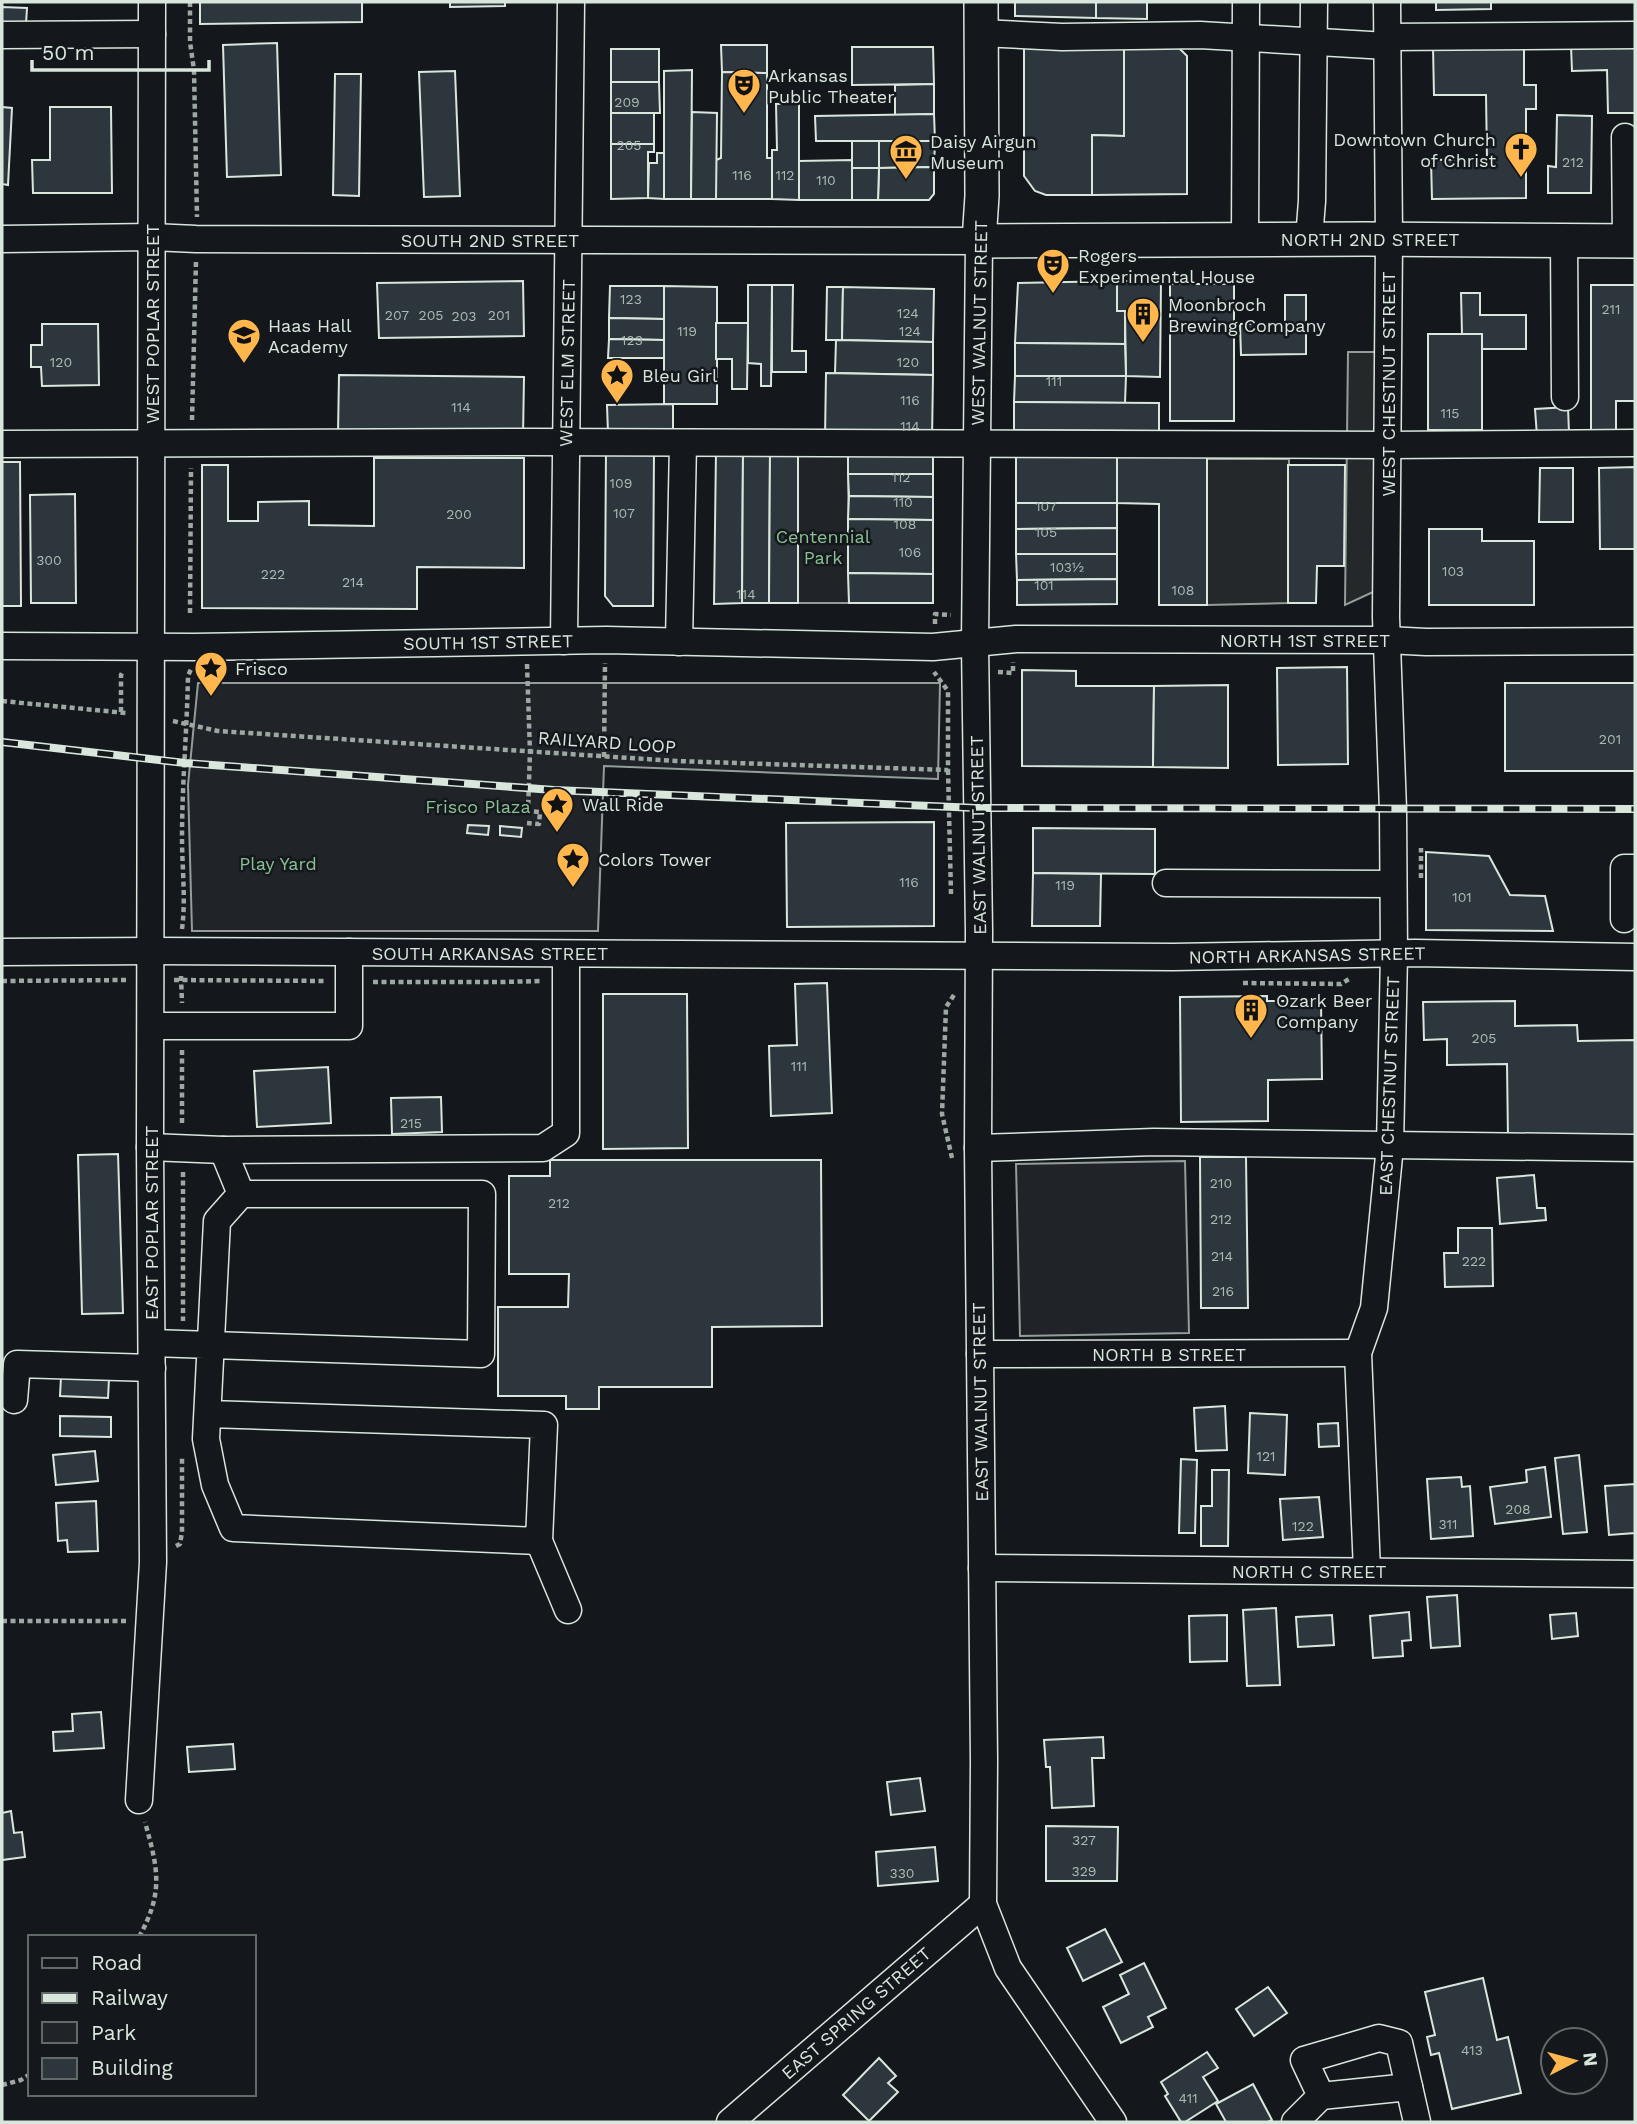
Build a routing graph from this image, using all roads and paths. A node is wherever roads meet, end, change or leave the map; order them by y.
1 (152, 2) edge
2 (190, 2) edge
3 (571, 2) edge
4 (1246, 2) edge
5 (1314, 2) edge
6 (1387, 2) edge
7 (981, 17) edge
8 (152, 34) junction
9 (2, 35) edge
10 (1635, 35) edge
11 (1246, 38) junction
12 (1387, 41) junction
13 (1313, 43) junction
14 (1625, 137) dead end
15 (197, 200) dead end
16 (152, 237) junction
17 (2, 239) edge
18 (1245, 239) junction
19 (1308, 239) junction
20 (1389, 239) junction
21 (568, 240) junction
22 (1564, 240) junction
23 (979, 241) junction
24 (1631, 241) edge
25 (1565, 397) dead end
26 (152, 442) junction
27 (566, 442) junction
28 (2, 443) edge
29 (683, 443) junction
30 (1635, 443) edge
31 (977, 444) junction
32 (1387, 445) junction
33 (1387, 640) junction
34 (1635, 640) edge
35 (564, 641) junction
36 (679, 642) junction
37 (975, 644) junction
38 (2, 646) edge
39 (152, 646) junction
40 (606, 661) dead end
41 (527, 663) dead end
42 (126, 665) dead end
43 (934, 674) dead end
44 (188, 676) dead end
45 (2, 701) edge
46 (165, 719) dead end
47 (187, 723) junction
48 (530, 752) junction
49 (604, 757) junction
50 (948, 770) junction
51 (527, 823) dead end
52 (1635, 868) edge
53 (1166, 883) dead end
54 (1393, 884) junction
55 (951, 905) dead end
56 (1629, 920) edge
57 (181, 935) dead end
58 (151, 951) junction
59 (2, 952) edge
60 (349, 952) junction
61 (566, 954) junction
62 (1394, 954) junction
63 (979, 955) junction
64 (1628, 957) edge
65 (181, 979) dead end
66 (151, 1026) junction
67 (182, 1027) junction
68 (1390, 1146) junction
69 (150, 1147) junction
70 (182, 1147) junction
71 (978, 1148) junction
72 (1635, 1148) edge
73 (223, 1150) junction
74 (241, 1194) junction
75 (183, 1344) junction
76 (211, 1345) junction
77 (1358, 1353) junction
78 (980, 1354) junction
79 (152, 1356) junction
80 (15, 1400) dead end
81 (208, 1414) junction
82 (183, 1452) dead end
83 (539, 1541) junction
84 (153, 1562) junction
85 (982, 1569) junction
86 (1367, 1572) junction
87 (1635, 1574) edge
88 (568, 1610) dead end
89 (150, 1620) junction
90 (2, 1622) edge
91 (139, 1800) joint
92 (982, 1904) junction
93 (140, 1935) edge
94 (28, 2075) edge
95 (2, 2085) edge
96 (1409, 2087) junction
97 (1321, 2096) junction
98 (730, 2122) edge
99 (1114, 2122) edge
100 (1295, 2122) edge
101 (1417, 2122) edge

1 - 8 street, WEST POPLAR STREET
2 - 15 path
3 - 21 street, WEST ELM STREET
4 - 11 street
5 - 13 street
6 - 12 street, WEST CHESTNUT STREET
7 - 11 street
7 - 23 main road, WEST WALNUT STREET
8 - 9 street
8 - 16 street, WEST POPLAR STREET
10 - 12 street
11 - 13 street
11 - 18 street
12 - 13 street
12 - 20 street, WEST CHESTNUT STREET
13 - 19 street
14 - 24 street
16 - 17 street, SOUTH 2ND STREET
16 - 21 street, SOUTH 2ND STREET
16 - 26 street, WEST POPLAR STREET
18 - 19 main road, NORTH 2ND STREET
18 - 23 main road, NORTH 2ND STREET
19 - 20 main road, NORTH 2ND STREET
20 - 22 main road, NORTH 2ND STREET
20 - 32 street, WEST CHESTNUT STREET
21 - 23 street, SOUTH 2ND STREET
21 - 27 street, WEST ELM STREET
22 - 24 main road, NORTH 2ND STREET
22 - 25 street
23 - 31 street, WEST WALNUT STREET
26 - 27 street
26 - 28 street
26 - 39 street, WEST POPLAR STREET
27 - 29 street
27 - 35 street, WEST ELM STREET
29 - 31 street
29 - 36 street
30 - 32 street
31 - 32 street
31 - 37 street, WEST WALNUT STREET
32 - 33 street, WEST CHESTNUT STREET
33 - 34 street, NORTH 1ST STREET
33 - 37 street, NORTH 1ST STREET
33 - 54 street, EAST CHESTNUT STREET
35 - 36 street, SOUTH 1ST STREET
35 - 39 street, SOUTH 1ST STREET
36 - 37 street, SOUTH 1ST STREET
37 - 63 street, EAST WALNUT STREET
38 - 39 street, SOUTH 1ST STREET
39 - 58 street, EAST POPLAR STREET
40 - 49 path
41 - 48 path
42 - 45 path
43 - 50 path
44 - 47 path
46 - 47 path, RAILYARD LOOP
47 - 48 path, RAILYARD LOOP
47 - 57 path
48 - 49 path, RAILYARD LOOP
48 - 51 path
49 - 50 path, RAILYARD LOOP
50 - 55 path
52 - 56 street
53 - 54 street
54 - 62 street, EAST CHESTNUT STREET
56 - 64 street
58 - 59 street, SOUTH ARKANSAS STREET
58 - 60 street, SOUTH ARKANSAS STREET
58 - 66 street, EAST POPLAR STREET
60 - 61 street, SOUTH ARKANSAS STREET
60 - 67 street
61 - 63 street, SOUTH ARKANSAS STREET
61 - 73 street
62 - 63 street, NORTH ARKANSAS STREET
62 - 64 street, NORTH ARKANSAS STREET
62 - 68 street, EAST CHESTNUT STREET
63 - 71 street, EAST WALNUT STREET
65 - 67 path
66 - 67 street
66 - 69 street, EAST POPLAR STREET
67 - 70 path
68 - 71 street
68 - 72 street
68 - 77 street, EAST CHESTNUT STREET
69 - 70 street
69 - 79 street, EAST POPLAR STREET
70 - 73 street
70 - 75 path
71 - 78 street, EAST WALNUT STREET
73 - 74 street
74 - 76 street
74 - 76 street
75 - 76 street
75 - 79 street
76 - 81 street
77 - 78 street, NORTH B STREET
77 - 86 street, EAST CHESTNUT STREET
78 - 85 street, EAST WALNUT STREET
79 - 80 street
79 - 84 street, EAST POPLAR STREET
81 - 83 street
81 - 83 street
82 - 84 path
83 - 88 street
84 - 89 street, EAST POPLAR STREET
85 - 86 street, NORTH C STREET
85 - 92 street, EAST WALNUT STREET
86 - 87 street, NORTH C STREET
89 - 90 path
89 - 91 street, EAST POPLAR STREET
91 - 93 path
92 - 98 street, EAST SPRING STREET
92 - 99 street, EAST WALNUT STREET
94 - 95 path
96 - 97 street
96 - 97 street
96 - 101 street
97 - 100 street

